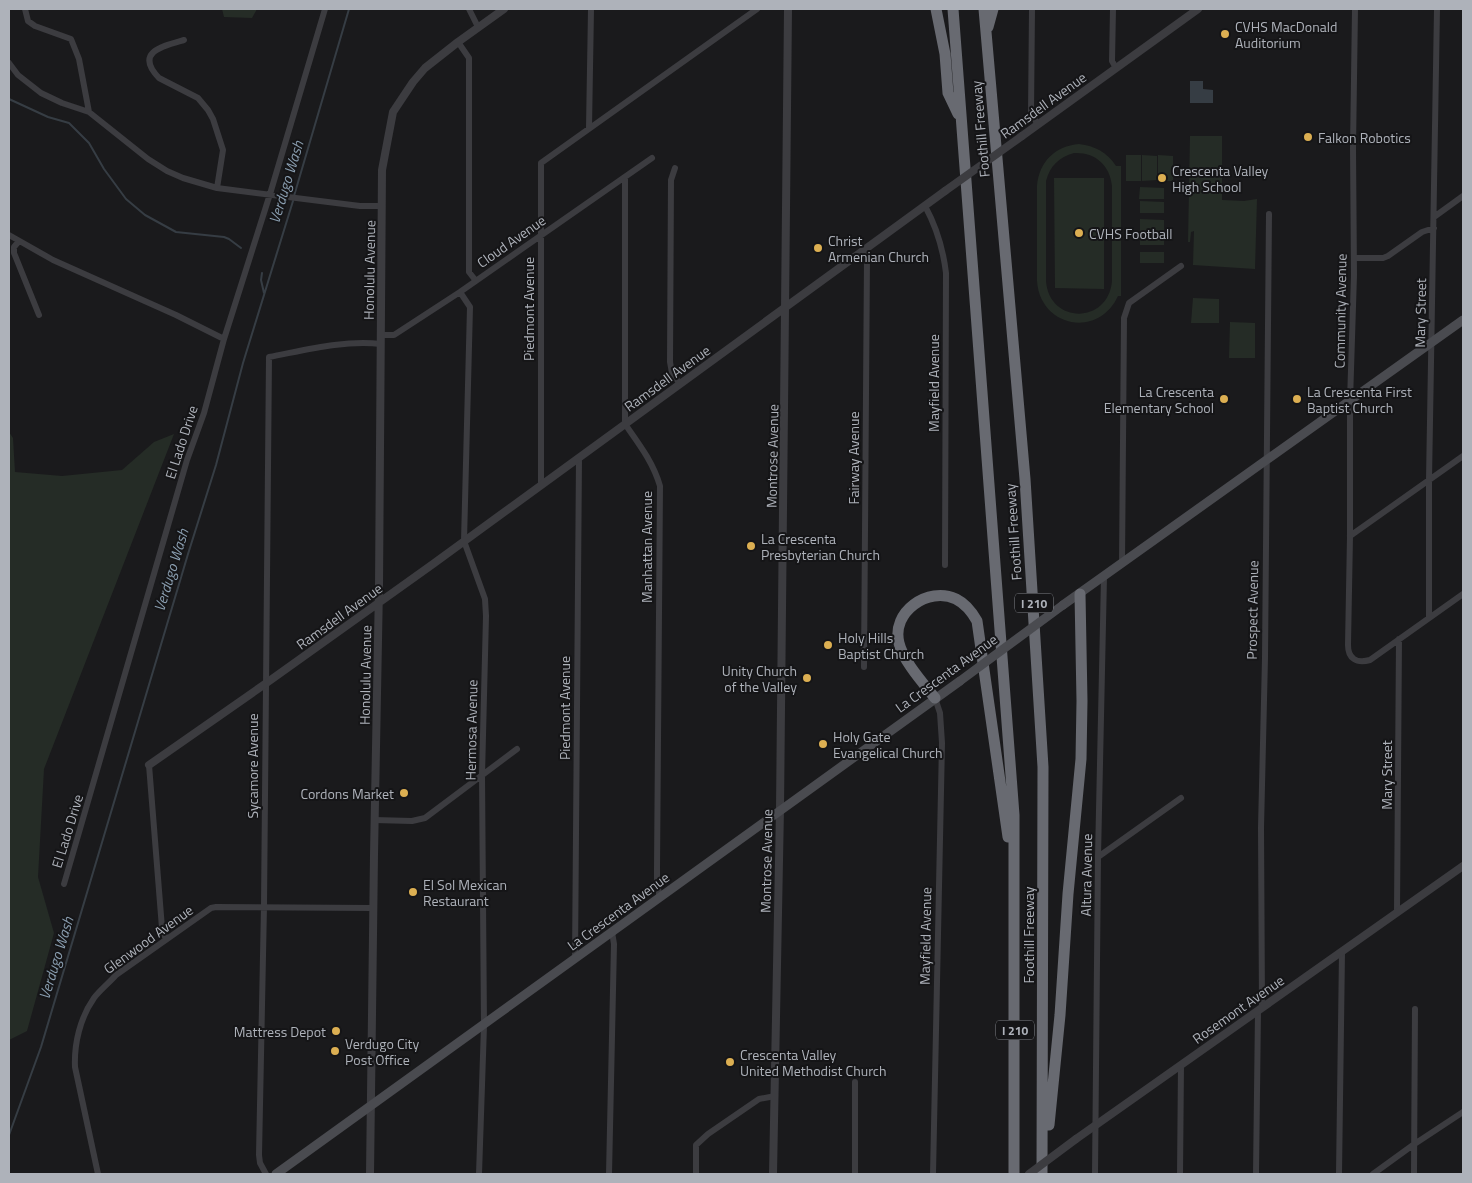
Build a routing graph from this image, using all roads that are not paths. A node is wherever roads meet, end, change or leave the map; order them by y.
1 (25, 9) edge
2 (325, 9) edge
3 (469, 9) edge
4 (504, 9) edge
5 (591, 9) edge
6 (757, 9) edge
7 (788, 9) edge
8 (936, 9) edge
9 (953, 9) edge
10 (984, 9) edge
11 (993, 9) edge
12 (1032, 9) edge
13 (1112, 9) edge
14 (1198, 9) edge
15 (1355, 9) edge
16 (1437, 9) edge
17 (478, 27) junction
18 (986, 33) junction
19 (184, 40) dead end
20 (458, 42) junction
21 (9, 62) edge
22 (1116, 68) junction
23 (89, 112) junction
24 (962, 122) junction
25 (1038, 125) junction
26 (589, 128) junction
27 (652, 158) dead end
28 (675, 168) dead end
29 (625, 177) junction
30 (217, 188) junction
31 (270, 194) junction
32 (1463, 196) edge
33 (382, 206) junction
34 (925, 206) junction
35 (1269, 214) dead end
36 (1434, 217) junction
37 (1434, 228) junction
38 (541, 235) junction
39 (9, 236) edge
40 (18, 241) junction
41 (866, 249) junction
42 (1354, 258) junction
43 (1182, 266) dead end
44 (476, 281) junction
45 (460, 292) junction
46 (787, 305) junction
47 (39, 315) dead end
48 (1463, 320) edge
49 (381, 335) junction
50 (224, 340) junction
51 (1433, 342) junction
52 (381, 344) junction
53 (680, 384) junction
54 (1350, 401) junction
55 (625, 424) junction
56 (1463, 456) edge
57 (579, 458) junction
58 (1266, 460) junction
59 (1430, 480) junction
60 (541, 484) junction
61 (1350, 536) junction
62 (464, 541) junction
63 (1122, 564) junction
64 (945, 565) dead end
65 (1104, 577) junction
66 (1080, 594) junction
67 (1463, 594) edge
68 (379, 602) junction
69 (1429, 618) junction
70 (1399, 639) junction
71 (864, 667) dead end
72 (265, 684) junction
73 (935, 698) junction
74 (517, 749) dead end
75 (148, 765) joint
76 (482, 775) junction
77 (1181, 798) dead end
78 (780, 809) junction
79 (374, 820) junction
80 (1098, 857) junction
81 (1463, 866) edge
82 (64, 884) dead end
83 (1015, 886) junction
84 (660, 898) junction
85 (264, 906) junction
86 (373, 908) junction
87 (1397, 912) junction
88 (612, 932) junction
89 (166, 940) junction
90 (1342, 952) junction
91 (575, 959) junction
92 (1260, 1009) junction
93 (1415, 1009) dead end
94 (484, 1026) junction
95 (1181, 1064) junction
96 (855, 1082) dead end
97 (775, 1096) junction
98 (371, 1105) junction
99 (1463, 1112) edge
100 (1096, 1126) junction
101 (1413, 1145) junction
102 (98, 1174) edge
103 (266, 1174) edge
104 (276, 1174) edge
105 (370, 1174) edge
106 (480, 1174) edge
107 (609, 1174) edge
108 (696, 1174) edge
109 (774, 1174) edge
110 (855, 1174) edge
111 (933, 1174) edge
112 (1014, 1174) edge
113 (1029, 1174) edge
114 (1043, 1174) edge
115 (1095, 1174) edge
116 (1180, 1174) edge
117 (1256, 1174) edge
118 (1339, 1174) edge
119 (1373, 1174) edge
120 (1414, 1174) edge

1 - 23 street
2 - 31 street, El Lado Drive
3 - 17 street
4 - 17 street, Honolulu Avenue
5 - 26 street
6 - 26 street
7 - 46 street, Montrose Avenue
8 - 24 highway
9 - 24 highway, Foothill Freeway / I 210
10 - 18 highway, Foothill Freeway / I 210
11 - 18 highway
12 - 25 street
13 - 22 street
14 - 22 street, Ramsdell Avenue
15 - 42 street, Community Avenue
16 - 36 street, Mary Street
17 - 20 street, Honolulu Avenue
18 - 114 highway, Foothill Freeway / I 210
19 - 30 street
20 - 33 street, Honolulu Avenue
20 - 44 street
21 - 23 street
22 - 25 street, Ramsdell Avenue
23 - 30 street
24 - 83 highway, Foothill Freeway / I 210
25 - 34 street, Ramsdell Avenue, bridge
26 - 38 street, Piedmont Avenue
27 - 29 street, Cloud Avenue
28 - 53 street
29 - 38 street, Cloud Avenue
29 - 55 street
30 - 31 street
31 - 33 street
31 - 50 street, El Lado Drive
32 - 36 street
33 - 49 street, Honolulu Avenue
34 - 41 street, Ramsdell Avenue
34 - 64 street, Mayfield Avenue
35 - 58 street, Prospect Avenue
36 - 37 street, Mary Street
37 - 42 street
37 - 51 street, Mary Street
38 - 44 street, Cloud Avenue
38 - 60 street, Piedmont Avenue
39 - 40 street
40 - 47 street
40 - 50 street
41 - 46 street, Ramsdell Avenue
41 - 71 street, Fairway Avenue
42 - 54 street, Community Avenue
43 - 63 street
44 - 45 street, Cloud Avenue
45 - 49 street, Cloud Avenue
45 - 62 street, Hermosa Avenue
46 - 53 street, Ramsdell Avenue
46 - 78 street, Montrose Avenue
48 - 51 main road, La Crescenta Avenue
49 - 52 street, Honolulu Avenue
50 - 82 street, El Lado Drive
51 - 54 main road, La Crescenta Avenue
51 - 59 street, Mary Street
52 - 68 street, Honolulu Avenue
52 - 72 street, Sycamore Avenue
53 - 55 street, Ramsdell Avenue
54 - 58 main road, La Crescenta Avenue
54 - 61 street, Community Avenue
55 - 57 street, Ramsdell Avenue
55 - 84 street, Manhattan Avenue
56 - 59 street
57 - 60 street, Ramsdell Avenue
57 - 91 street, Piedmont Avenue
58 - 63 main road, La Crescenta Avenue
58 - 92 street, Prospect Avenue
59 - 61 street
59 - 69 street, Mary Street
60 - 62 street, Ramsdell Avenue
61 - 70 street, Community Avenue
62 - 68 street, Ramsdell Avenue
62 - 76 street, Hermosa Avenue
63 - 65 main road, La Crescenta Avenue
65 - 66 main road, La Crescenta Avenue
65 - 80 street, Altura Avenue
66 - 73 main road, La Crescenta Avenue, bridge
66 - 114 highway
67 - 69 street
68 - 72 street, Ramsdell Avenue
68 - 79 street, Honolulu Avenue
69 - 70 street
70 - 87 street, Mary Street
72 - 75 street, Ramsdell Avenue
72 - 85 street, Sycamore Avenue
73 - 78 main road, La Crescenta Avenue
73 - 83 highway
73 - 111 street, Mayfield Avenue
74 - 76 street
75 - 89 street
76 - 79 street
76 - 94 street, Hermosa Avenue
77 - 80 street
78 - 84 main road, La Crescenta Avenue
78 - 97 street, Montrose Avenue
79 - 86 street, Honolulu Avenue
80 - 100 street, Altura Avenue
81 - 87 street, Rosemont Avenue
83 - 112 highway, Foothill Freeway / I 210
84 - 88 main road, La Crescenta Avenue
85 - 86 street, Glenwood Avenue
85 - 89 street, Glenwood Avenue
85 - 103 street, Sycamore Avenue
86 - 98 street, Honolulu Avenue
87 - 90 street, Rosemont Avenue
88 - 91 main road, La Crescenta Avenue
88 - 107 street
89 - 102 street, Glenwood Avenue
90 - 92 street, Rosemont Avenue
90 - 118 street
91 - 94 main road, La Crescenta Avenue
92 - 95 street, Rosemont Avenue
92 - 117 street, Prospect Avenue
93 - 101 street
94 - 98 main road, La Crescenta Avenue
94 - 106 street, Hermosa Avenue
95 - 100 street, Rosemont Avenue
95 - 116 street
96 - 110 street
97 - 108 street
97 - 109 street, Montrose Avenue
98 - 104 main road, La Crescenta Avenue
98 - 105 street, Honolulu Avenue
99 - 101 street
100 - 113 street, Rosemont Avenue, bridge
100 - 115 street, Altura Avenue
101 - 119 street
101 - 120 street

